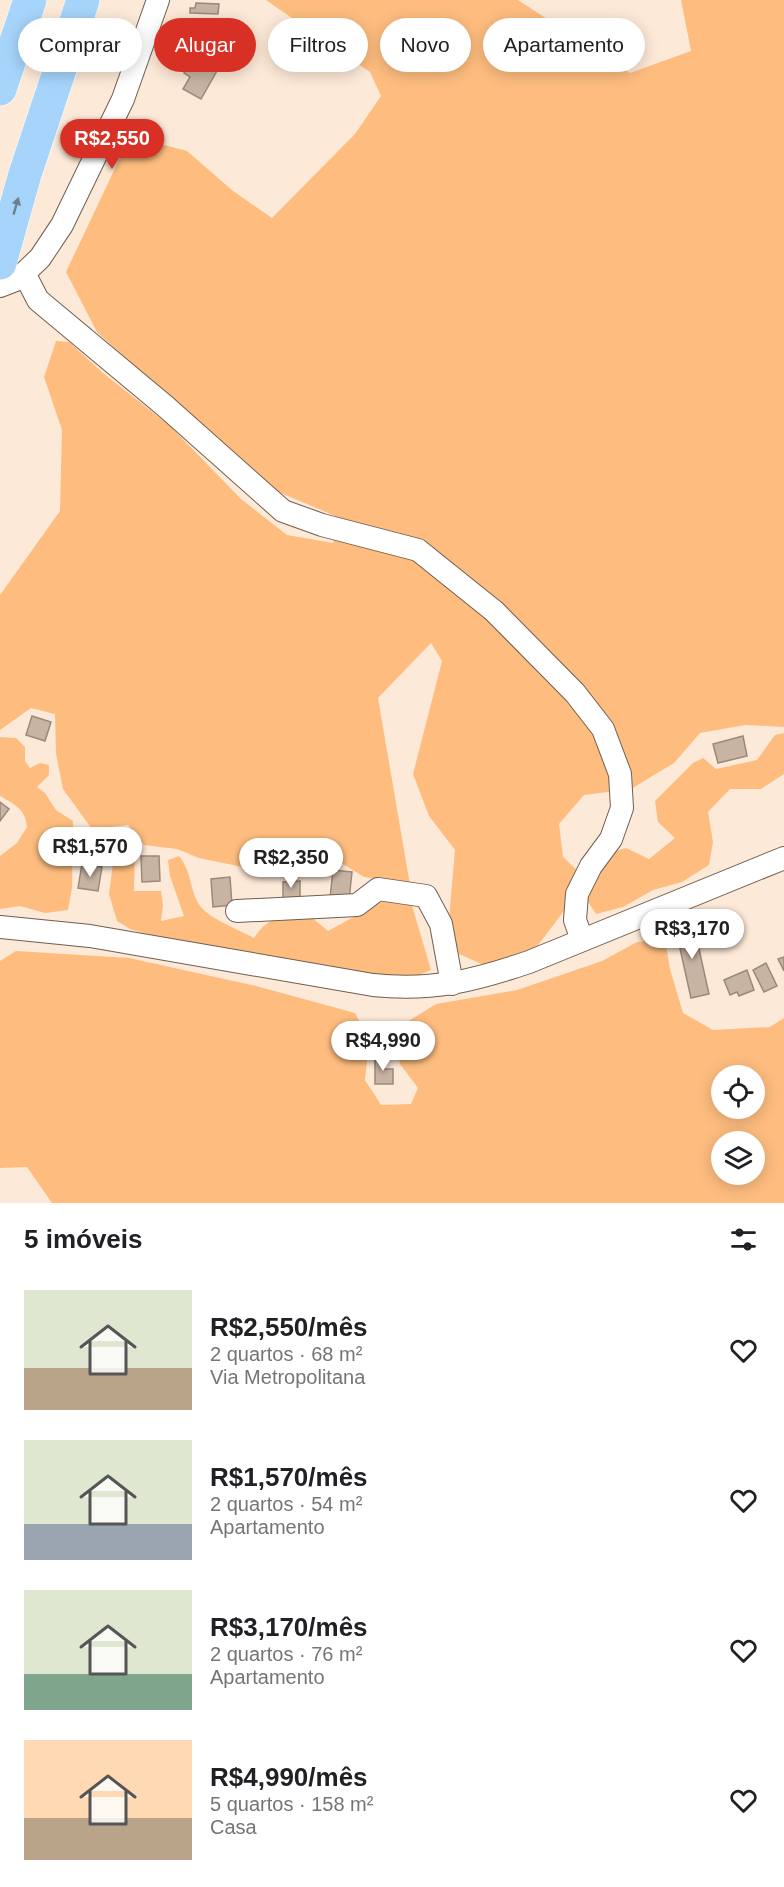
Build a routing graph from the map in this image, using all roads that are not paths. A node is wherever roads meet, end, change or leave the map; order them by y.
1 (30, 0) edge
2 (83, 0) edge
3 (158, 0) edge
4 (0, 89) edge
5 (12, 268) edge
6 (0, 286) edge
7 (784, 858) edge
8 (237, 911) dead end
9 (0, 927) edge
10 (582, 940) junction
11 (452, 984) junction

1 - 4 highway
5 -> 2 highway
3 - 5 street
5 - 6 street
5 - 10 street
7 - 10 street
8 - 11 street
9 - 11 street
10 - 11 street

